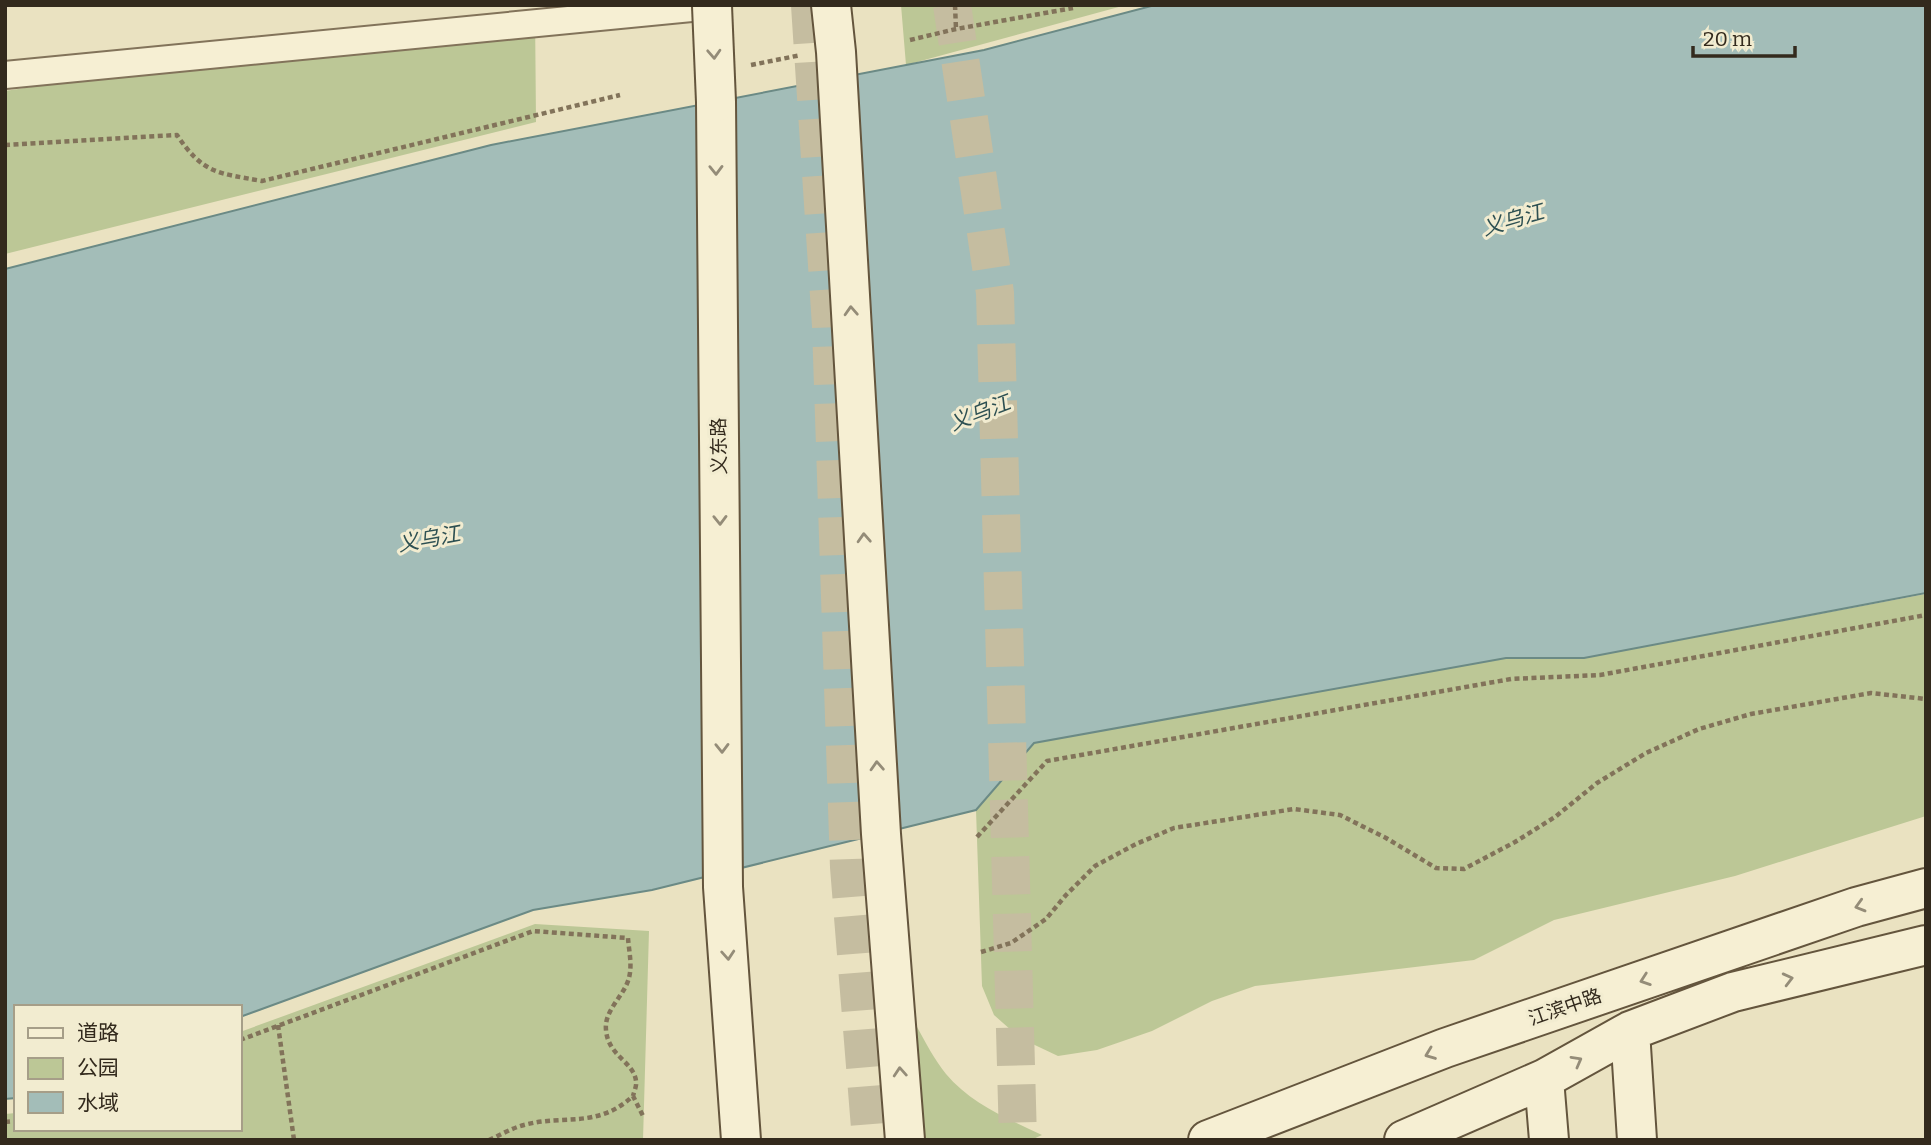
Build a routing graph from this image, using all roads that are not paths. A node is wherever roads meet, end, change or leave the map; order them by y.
1 (712, 5) edge
2 (831, 5) edge
3 (5, 75) edge
4 (1926, 888) edge
5 (1926, 945) edge
6 (1630, 1031) junction
7 (1544, 1079) junction
8 (741, 1140) edge
9 (905, 1140) edge
10 (1208, 1140) edge
11 (1404, 1140) edge
12 (1549, 1140) edge
13 (1637, 1140) edge

1 - 3 street
1 -> 8 main road, 义东路, bridge
9 -> 2 main road
4 -> 10 main road, 江滨中路
6 -> 5 main road
7 -> 6 main road
6 - 13 main road
7 - 11 main road
7 - 12 main road

